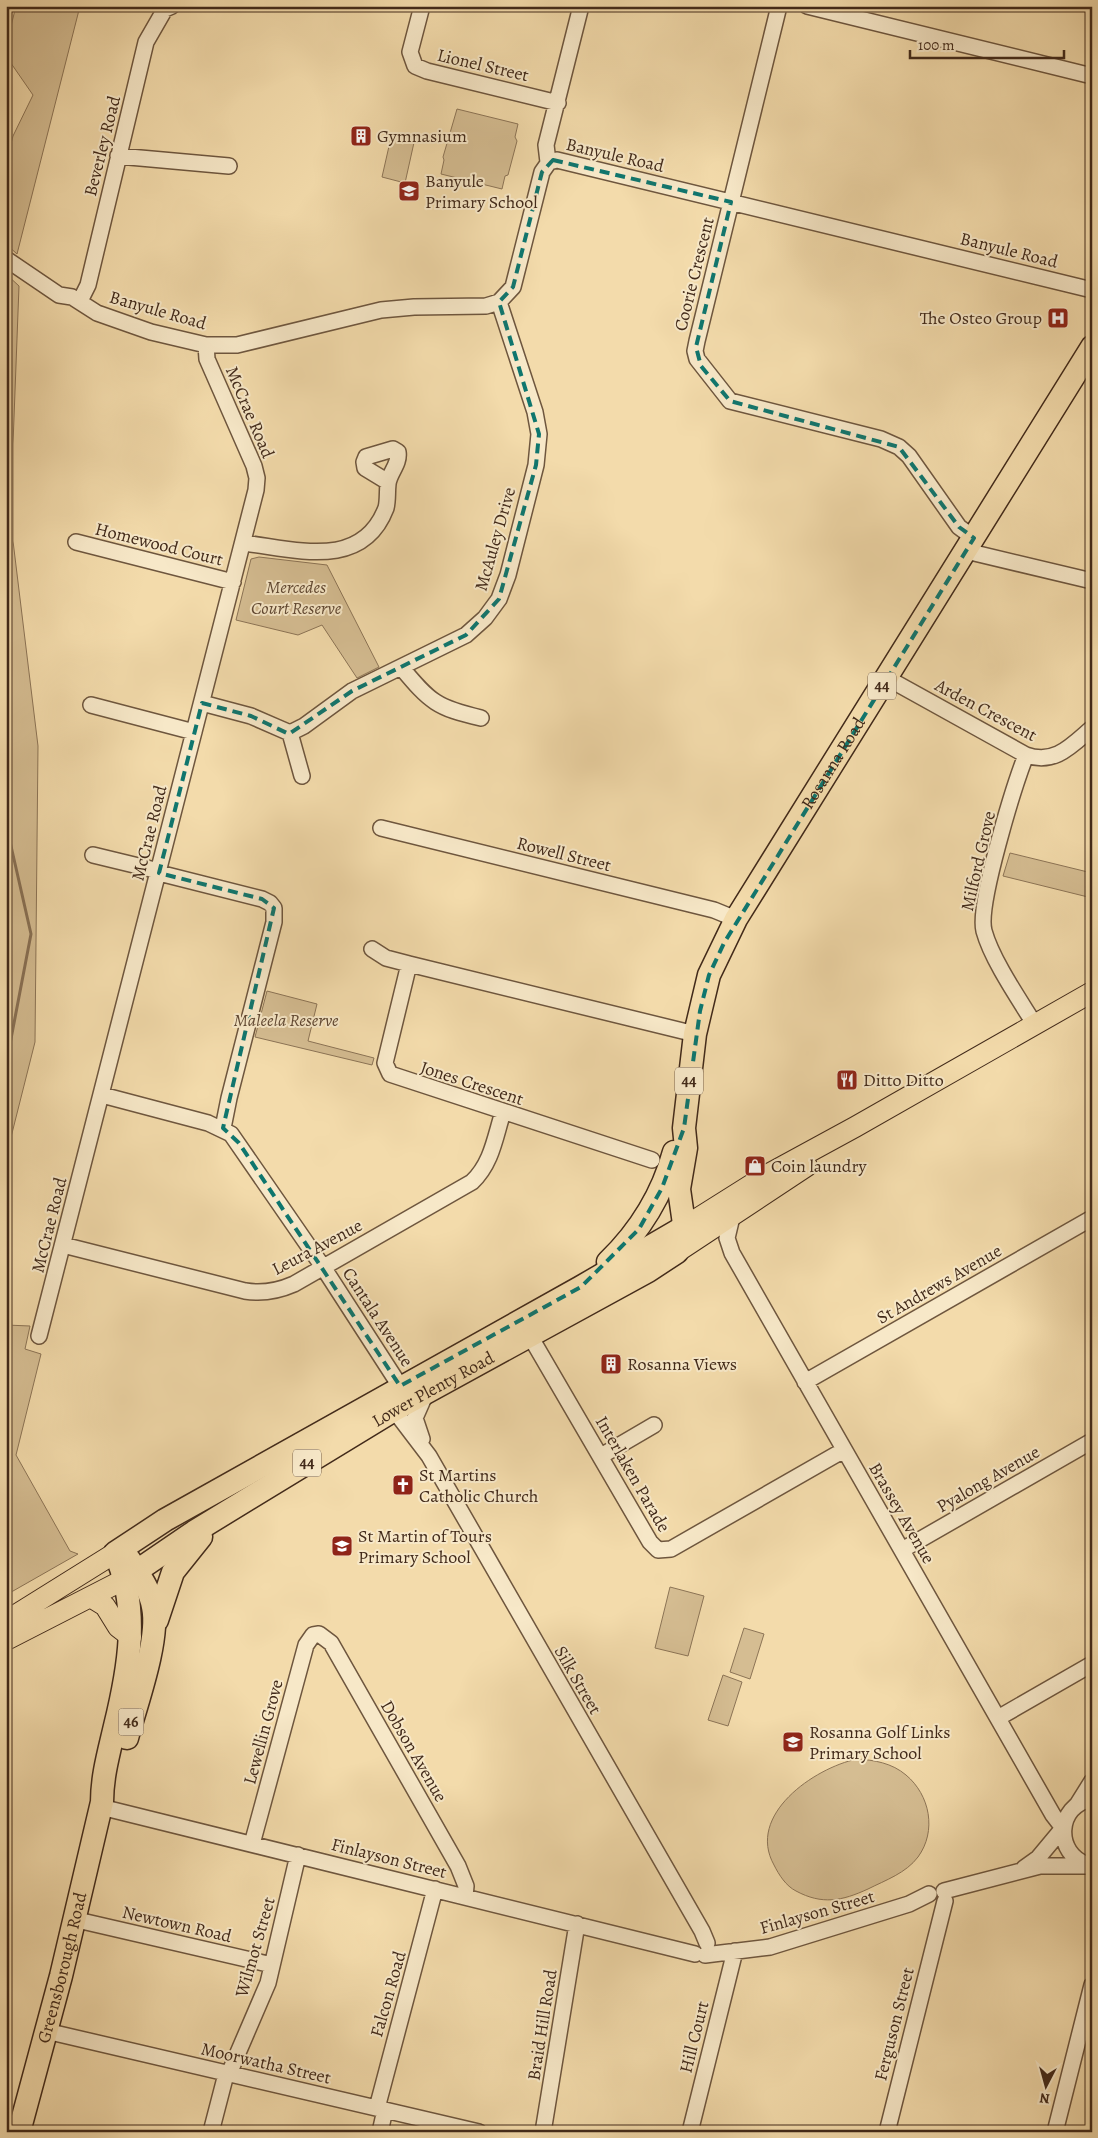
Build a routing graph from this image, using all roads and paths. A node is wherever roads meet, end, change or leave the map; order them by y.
1 (172, 6) edge
2 (422, 6) edge
3 (581, 6) edge
4 (780, 6) edge
5 (807, 6) edge
6 (1092, 76) edge
7 (558, 103) junction
8 (118, 156) junction
9 (552, 161) junction
10 (228, 166) dead end
11 (731, 202) junction
12 (6, 259) edge
13 (1092, 290) edge
14 (80, 301) junction
15 (499, 302) junction
16 (206, 344) junction
17 (1092, 348) edge
18 (388, 482) dead end
19 (76, 542) dead end
20 (244, 542) junction
21 (970, 545) junction
22 (1092, 581) edge
23 (233, 582) junction
24 (402, 666) junction
25 (887, 678) junction
26 (202, 703) junction
27 (91, 705) dead end
28 (481, 718) dead end
29 (1092, 728) edge
30 (194, 732) junction
31 (290, 733) junction
32 (1026, 755) junction
33 (302, 776) dead end
34 (381, 828) dead end
35 (93, 855) dead end
36 (159, 872) junction
37 (736, 919) junction
38 (372, 949) dead end
39 (409, 964) junction
40 (1092, 992) edge
41 (1035, 1025) junction
42 (695, 1034) junction
43 (102, 1095) junction
44 (502, 1112) junction
45 (223, 1128) junction
46 (684, 1128) junction
47 (855, 1128) junction
48 (652, 1160) dead end
49 (654, 1205) junction
50 (732, 1217) junction
51 (1092, 1218) edge
52 (684, 1227) junction
53 (706, 1233) junction
54 (63, 1245) junction
55 (672, 1248) junction
56 (732, 1253) junction
57 (626, 1261) junction
58 (323, 1267) junction
59 (648, 1271) junction
60 (581, 1287) junction
61 (39, 1336) dead end
62 (530, 1336) junction
63 (805, 1382) junction
64 (400, 1386) junction
65 (426, 1393) junction
66 (394, 1410) junction
67 (654, 1425) dead end
68 (1092, 1441) edge
69 (844, 1450) junction
70 (429, 1456) junction
71 (601, 1456) junction
72 (221, 1516) junction
73 (142, 1535) junction
74 (170, 1548) junction
75 (118, 1550) junction
76 (902, 1550) junction
77 (131, 1575) junction
78 (92, 1598) junction
79 (6, 1621) edge
80 (316, 1634) joint
81 (142, 1637) junction
82 (6, 1640) edge
83 (1092, 1664) edge
84 (998, 1718) junction
85 (1092, 1781) edge
86 (1041, 1792) junction
87 (1092, 1799) edge
88 (102, 1804) junction
89 (1076, 1806) junction
90 (1063, 1828) junction
91 (252, 1844) junction
92 (298, 1855) junction
93 (1091, 1866) edge
94 (1020, 1870) junction
95 (435, 1889) junction
96 (465, 1896) junction
97 (938, 1899) junction
98 (73, 1919) junction
99 (577, 1924) junction
100 (700, 1947) junction
101 (735, 1951) junction
102 (272, 1965) junction
103 (1092, 1985) edge
104 (46, 2031) junction
105 (228, 2074) junction
106 (381, 2109) junction
107 (19, 2132) edge
108 (211, 2132) edge
109 (380, 2132) edge
110 (479, 2132) edge
111 (543, 2132) edge
112 (690, 2132) edge
113 (887, 2132) edge
114 (1055, 2132) edge

1 - 8 street, Beverley Road
2 - 7 street, Lionel Street
3 - 7 street
4 - 11 street, Coorie Crescent
5 - 6 street
7 - 9 street
8 - 10 street
8 - 14 street, Beverley Road
9 - 11 street, Banyule Road
9 - 15 street, Banyule Road
11 - 13 street, Banyule Road
11 - 21 street, Coorie Crescent
12 - 14 street, Banyule Road
14 - 16 street, Banyule Road
15 - 16 street, Banyule Road
15 - 24 street, McAuley Drive
16 - 20 street, McCrae Road
17 - 21 highway, Rosanna Road / 44
18 - 20 street
19 - 23 street, Homewood Court
20 - 23 street, McCrae Road
21 - 22 street
21 - 25 highway, Rosanna Road / 44
23 - 26 street, McCrae Road
24 - 28 street
24 - 31 street, McAuley Drive
25 - 32 street, Arden Crescent
25 - 37 highway, Rosanna Road / 44
26 - 30 street, McCrae Road
26 - 31 street
27 - 30 street
29 - 32 street, Arden Crescent
30 - 36 street, McCrae Road
31 - 33 street
32 - 41 street, Milford Grove
34 - 37 street, Rowell Street
35 - 36 street
36 - 43 street, McCrae Road
36 - 45 street
37 - 42 highway, Rosanna Road / 44
38 - 39 street
39 - 42 street
39 - 44 street, Jones Crescent
40 - 41 main road, Lower Plenty Road
41 - 47 main road, Lower Plenty Road
42 - 46 highway, Rosanna Road / 44
43 - 45 street, Cantala Avenue
43 - 54 street, McCrae Road
44 - 48 street, Jones Crescent
44 - 58 street, Leura Avenue
45 - 58 street, Cantala Avenue
46 - 49 highway, Rosanna Road / 44
46 - 52 highway, Rosanna Road / 44
47 - 50 main road, Lower Plenty Road
47 - 52 main road, Lower Plenty Road
49 - 55 highway, Rosanna Road
49 - 60 highway, Rosanna Road / 44
50 - 53 main road, Lower Plenty Road
50 - 56 street, Brassey Avenue
51 - 63 street, St Andrews Avenue
52 - 55 highway, Lower Plenty Road
53 - 55 main road, Lower Plenty Road
53 - 56 street, Brassey Avenue
54 - 58 street, Leura Avenue
54 - 61 street, McCrae Road
55 - 57 highway, Lower Plenty Road
55 - 59 highway, Lower Plenty Road / 44
56 - 63 street, Brassey Avenue
57 - 59 highway
57 - 60 highway, Lower Plenty Road
58 - 64 street, Cantala Avenue
59 - 62 highway, Lower Plenty Road / 44
60 - 64 highway, Lower Plenty Road / 44
62 - 65 highway, Lower Plenty Road / 44
62 - 71 street, Interlaken Parade
63 - 69 street, Brassey Avenue
64 - 73 highway, Lower Plenty Road / 44
65 - 66 highway, Lower Plenty Road / 44
65 - 70 street, Silk Street
66 - 70 street, Silk Street
66 - 72 highway, Lower Plenty Road / 44
67 - 71 street
68 - 76 street, Pyalong Avenue
69 - 71 street, Interlaken Parade
69 - 76 street, Brassey Avenue
70 - 100 street, Silk Street
72 - 74 highway, Lower Plenty Road / 44
72 - 81 highway, 46
73 - 74 highway
73 - 75 highway, Lower Plenty Road / 44
74 - 77 highway, Lower Plenty Road / 44
75 - 77 highway, Greensborough Road / 46
75 - 79 main road, Lower Plenty Road / 44
76 - 84 street, Brassey Avenue
77 - 78 main road, Lower Plenty Road / 44
77 - 81 highway, Greensborough Road / 46
78 - 81 main road
78 - 82 main road, Lower Plenty Road / 44
80 - 91 street, Lewellin Grove
80 - 96 street, Dobson Avenue
81 - 88 highway, Greensborough Road / 46
83 - 84 street
84 - 86 street, Brassey Avenue
85 - 89 street
86 - 89 street, Brassey Avenue
86 - 90 street, Brassey Avenue
87 - 89 street
88 - 91 street, Finlayson Street
88 - 98 highway, Greensborough Road / 46
89 - 90 street
90 - 93 street
90 - 94 street
91 - 92 street, Finlayson Street
92 - 95 street, Finlayson Street
92 - 102 street, Wilmot Street
93 - 94 street
94 - 97 street
95 - 96 street, Finlayson Street
95 - 106 street, Falcon Road
96 - 99 street, Finlayson Street
97 - 101 street, Finlayson Street
97 - 113 street, Ferguson Street
98 - 102 street, Newtown Road
98 - 104 highway, Greensborough Road / 46
99 - 100 street, Finlayson Street
99 - 111 street, Braid Hill Road
100 - 101 street, Finlayson Street
101 - 112 street, Hill Court
102 - 105 street, Wilmot Street
103 - 114 street
104 - 105 street, Moorwatha Street
104 - 107 highway, Greensborough Road / 46
105 - 106 street, Moorwatha Street
105 - 108 street, Wilmot Street
106 - 109 street, Falcon Road
106 - 110 street, Moorwatha Street

